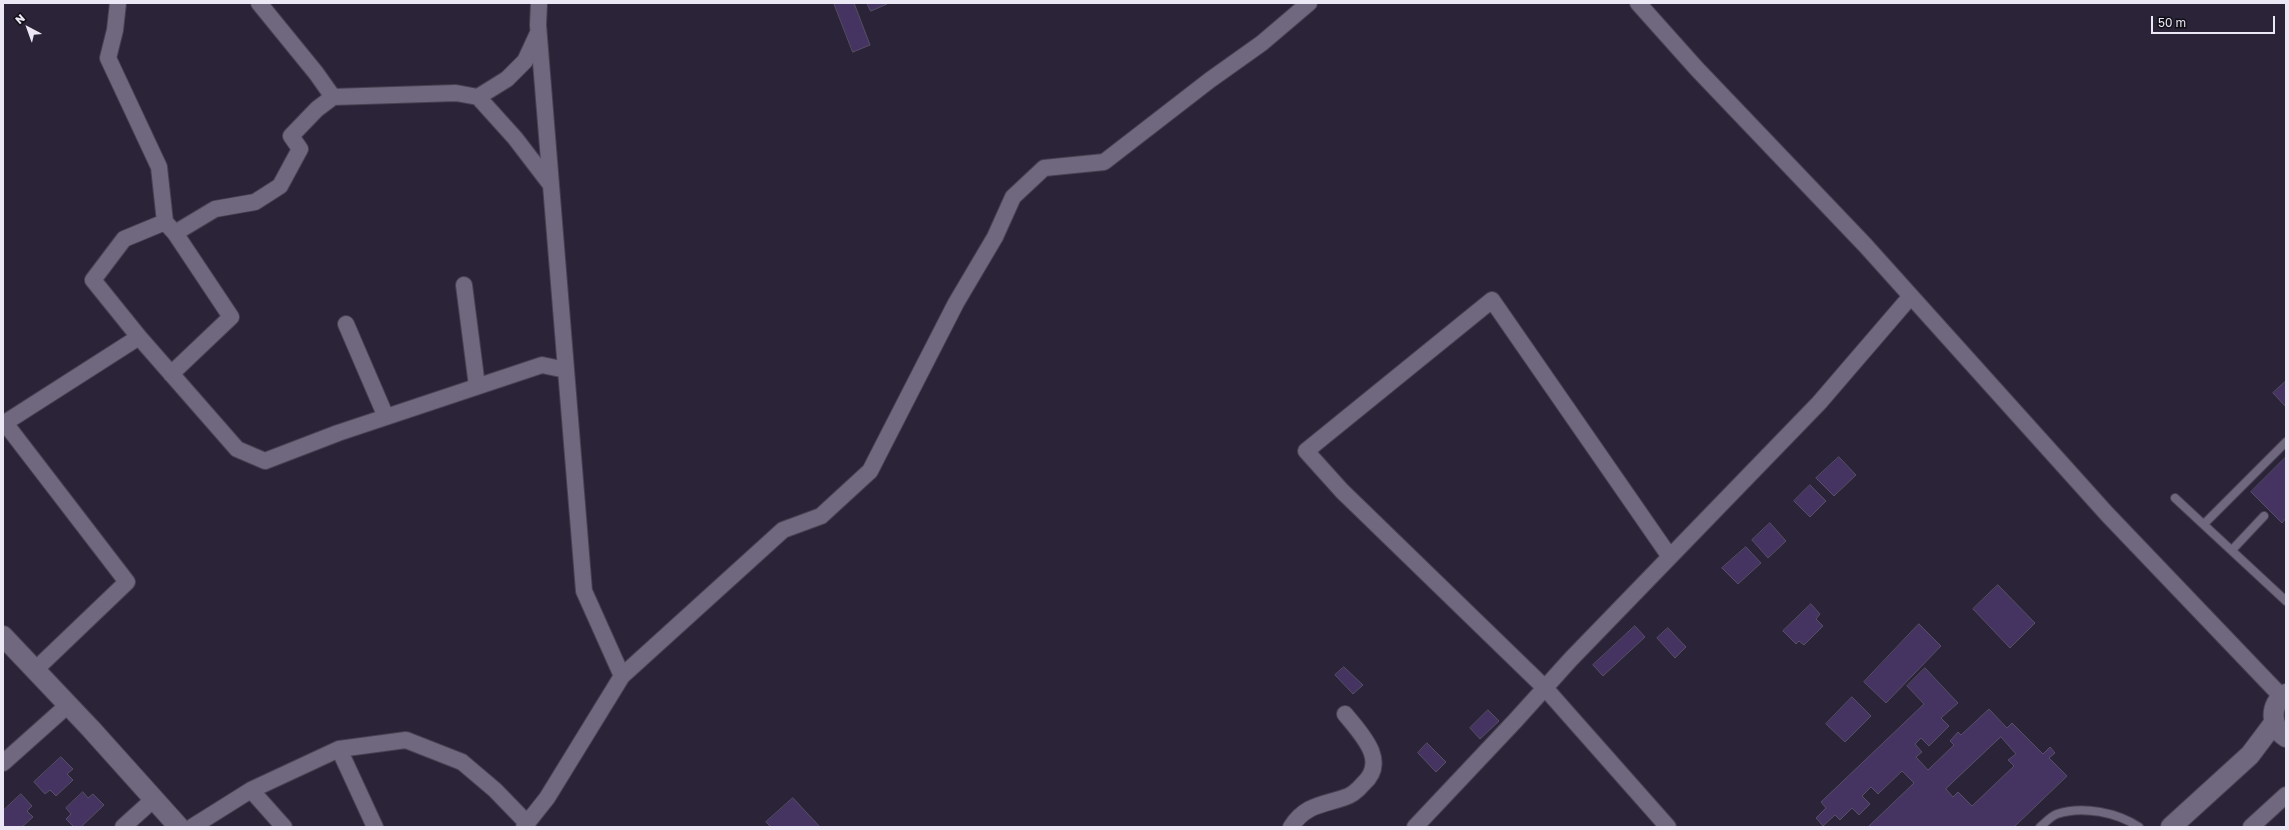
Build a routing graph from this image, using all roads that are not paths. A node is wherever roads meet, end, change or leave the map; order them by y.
1 (118, 3) edge
2 (260, 3) edge
3 (539, 3) edge
4 (1309, 3) edge
5 (1638, 3) edge
6 (538, 31) junction
7 (333, 97) junction
8 (478, 97) junction
9 (551, 185) junction
10 (170, 227) junction
11 (464, 285) dead end
12 (1911, 296) junction
13 (346, 324) dead end
14 (139, 337) junction
15 (566, 370) junction
16 (171, 374) junction
17 (477, 386) junction
18 (386, 417) junction
19 (4, 423) edge
20 (2286, 442) edge
21 (2175, 498) dead end
22 (2264, 516) dead end
23 (2204, 524) junction
24 (2232, 550) junction
25 (1670, 557) junction
26 (2286, 601) edge
27 (3, 636) edge
28 (35, 670) junction
29 (622, 676) junction
30 (1545, 688) junction
31 (2284, 696) edge
32 (68, 706) junction
33 (1345, 714) dead end
34 (2280, 730) edge
35 (2286, 741) edge
36 (339, 749) junction
37 (2250, 755) junction
38 (3, 763) edge
39 (251, 790) junction
40 (2286, 794) edge
41 (154, 799) junction
42 (526, 825) edge
43 (123, 827) edge
44 (179, 827) edge
45 (192, 827) edge
46 (284, 827) edge
47 (376, 827) edge
48 (1292, 827) edge
49 (1415, 827) edge
50 (1668, 827) edge
51 (2040, 827) edge
52 (2139, 827) edge
53 (2171, 827) edge
54 (2251, 827) edge

1 - 10 street
2 - 7 street
3 - 6 street
4 - 29 street
5 - 12 street
6 - 8 street
6 - 9 street
7 - 8 street
7 - 10 street
8 - 9 street
9 - 15 street
10 - 14 street
10 - 16 street
11 - 17 street
12 - 25 street
12 - 31 street
13 - 18 street
14 - 16 street
14 - 19 street
15 - 17 street
15 - 29 street
16 - 18 street
17 - 18 street
19 - 28 street
20 - 23 lane
21 - 23 lane
22 - 24 lane
23 - 24 lane
24 - 26 lane
25 - 30 street
25 - 30 street
27 - 28 street
28 - 32 street
29 - 42 street
30 - 49 street
30 - 50 street
31 - 34 street
32 - 38 street
32 - 41 street
33 - 48 street
34 - 37 street
35 - 37 street
36 - 39 street
36 - 42 street
36 - 47 street
37 - 53 street
39 - 45 street
39 - 46 street
40 - 54 street
41 - 43 street
41 - 44 street
51 - 52 lane

